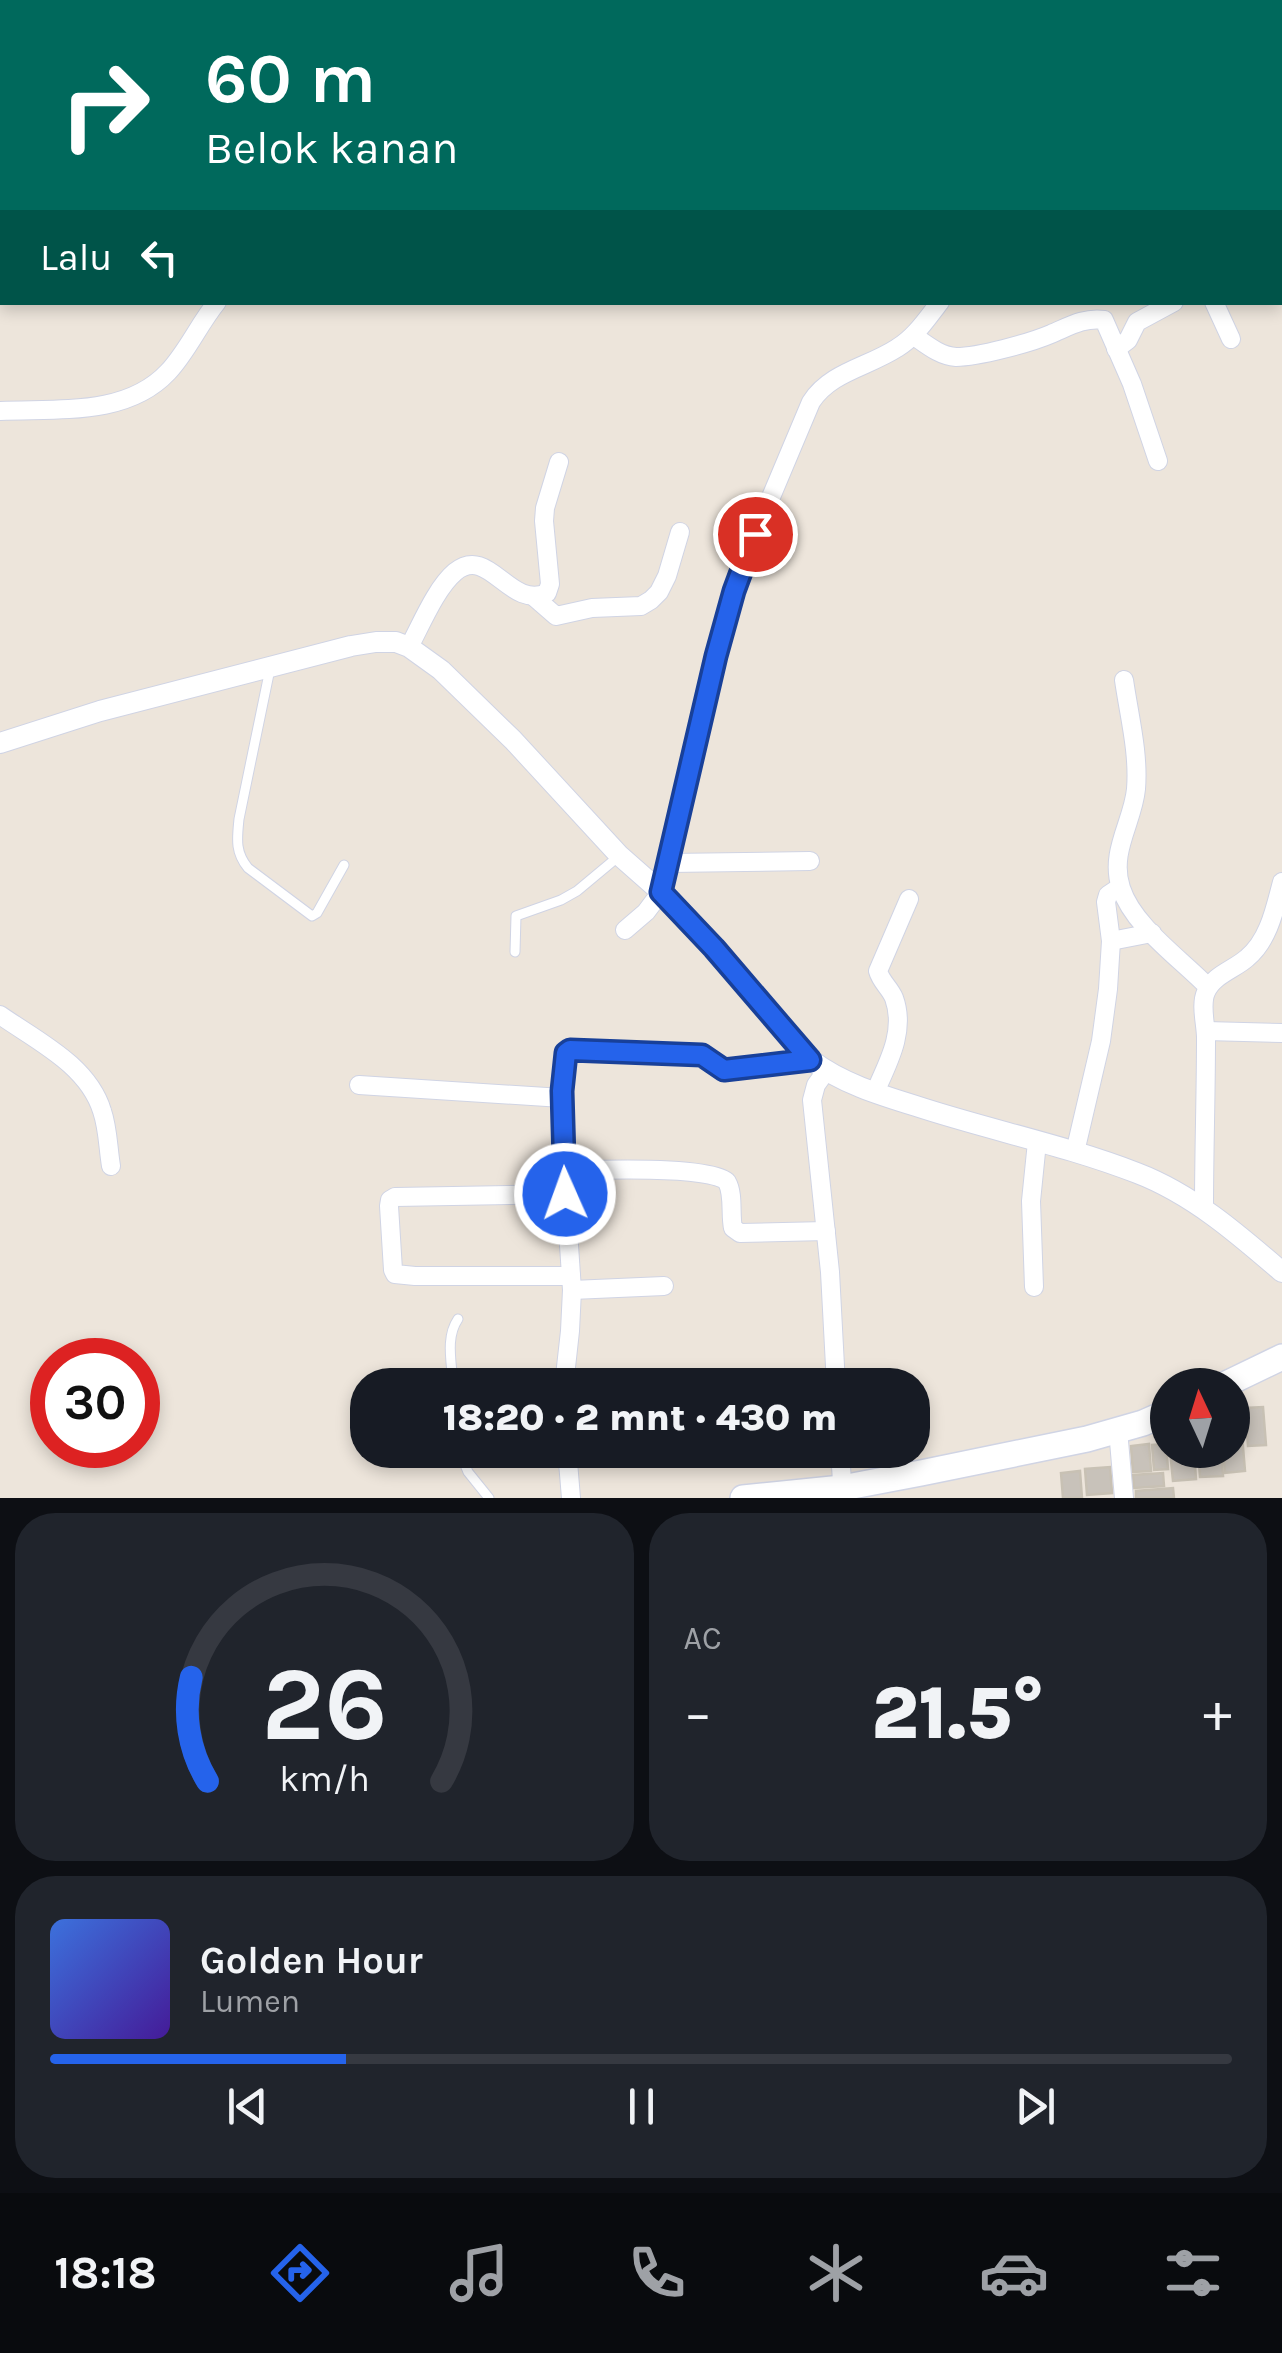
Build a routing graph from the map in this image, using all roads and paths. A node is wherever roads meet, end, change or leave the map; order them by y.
1 (214, 305) edge
2 (938, 305) edge
3 (1168, 305) edge
4 (1215, 305) edge
5 (914, 336) junction
6 (1231, 339) dead end
7 (1116, 350) junction
8 (0, 411) edge
9 (1158, 461) dead end
10 (559, 462) dead end
11 (680, 532) dead end
12 (533, 596) junction
13 (409, 647) junction
14 (270, 667) junction
15 (1124, 680) dead end
16 (0, 743) edge
17 (619, 855) junction
18 (810, 861) dead end
19 (669, 862) junction
20 (344, 866) dead end
21 (1282, 882) edge
22 (1120, 887) junction
23 (661, 892) junction
24 (909, 900) dead end
25 (624, 930) dead end
26 (1152, 933) junction
27 (1111, 941) junction
28 (515, 952) dead end
29 (1208, 987) junction
30 (0, 1014) edge
31 (1206, 1031) junction
32 (1282, 1033) edge
33 (818, 1066) junction
34 (360, 1086) dead end
35 (875, 1092) junction
36 (562, 1098) junction
37 (1037, 1142) junction
38 (1075, 1152) junction
39 (111, 1166) dead end
40 (564, 1170) junction
41 (565, 1194) junction
42 (1204, 1208) junction
43 (826, 1230) junction
44 (1282, 1272) edge
45 (572, 1283) junction
46 (664, 1286) dead end
47 (1034, 1287) dead end
48 (458, 1319) dead end
49 (1282, 1357) edge
50 (452, 1368) edge
51 (566, 1368) edge
52 (835, 1368) edge
53 (1250, 1372) edge
54 (1150, 1420) edge
55 (1118, 1430) junction
56 (466, 1468) edge
57 (569, 1468) edge
58 (841, 1468) edge
59 (843, 1493) edge
60 (488, 1498) edge
61 (572, 1498) edge
62 (742, 1498) edge
63 (1124, 1498) edge

1 - 8 street
2 - 5 street
3 - 7 street
4 - 6 street
5 - 7 street
5 - 19 street
7 - 9 street
10 - 12 street
11 - 12 street
12 - 13 street
13 - 14 street
13 - 17 street
14 - 16 street
14 - 20 lane
15 - 22 street
17 - 23 street
17 - 28 lane
18 - 19 street
19 - 23 street
21 - 29 street
22 - 26 street
22 - 27 street
23 - 25 street
23 - 33 street
24 - 35 street
26 - 27 street
26 - 29 street
27 - 38 street
29 - 31 street
30 - 39 street
31 - 32 street
31 - 42 street
33 - 35 street
33 - 36 street
33 - 43 street
34 - 36 street
35 - 37 street
36 - 40 street
37 - 38 street
37 - 47 street
38 - 42 street
40 - 41 street
40 - 43 street
41 - 45 street
41 - 45 street
42 - 44 street
43 - 52 street
45 - 46 street
45 - 51 street
48 - 50 lane
49 - 53 main road
54 - 55 main road
55 - 59 main road
55 - 63 street
56 - 60 lane
57 - 61 street
58 - 59 street
59 - 62 main road

